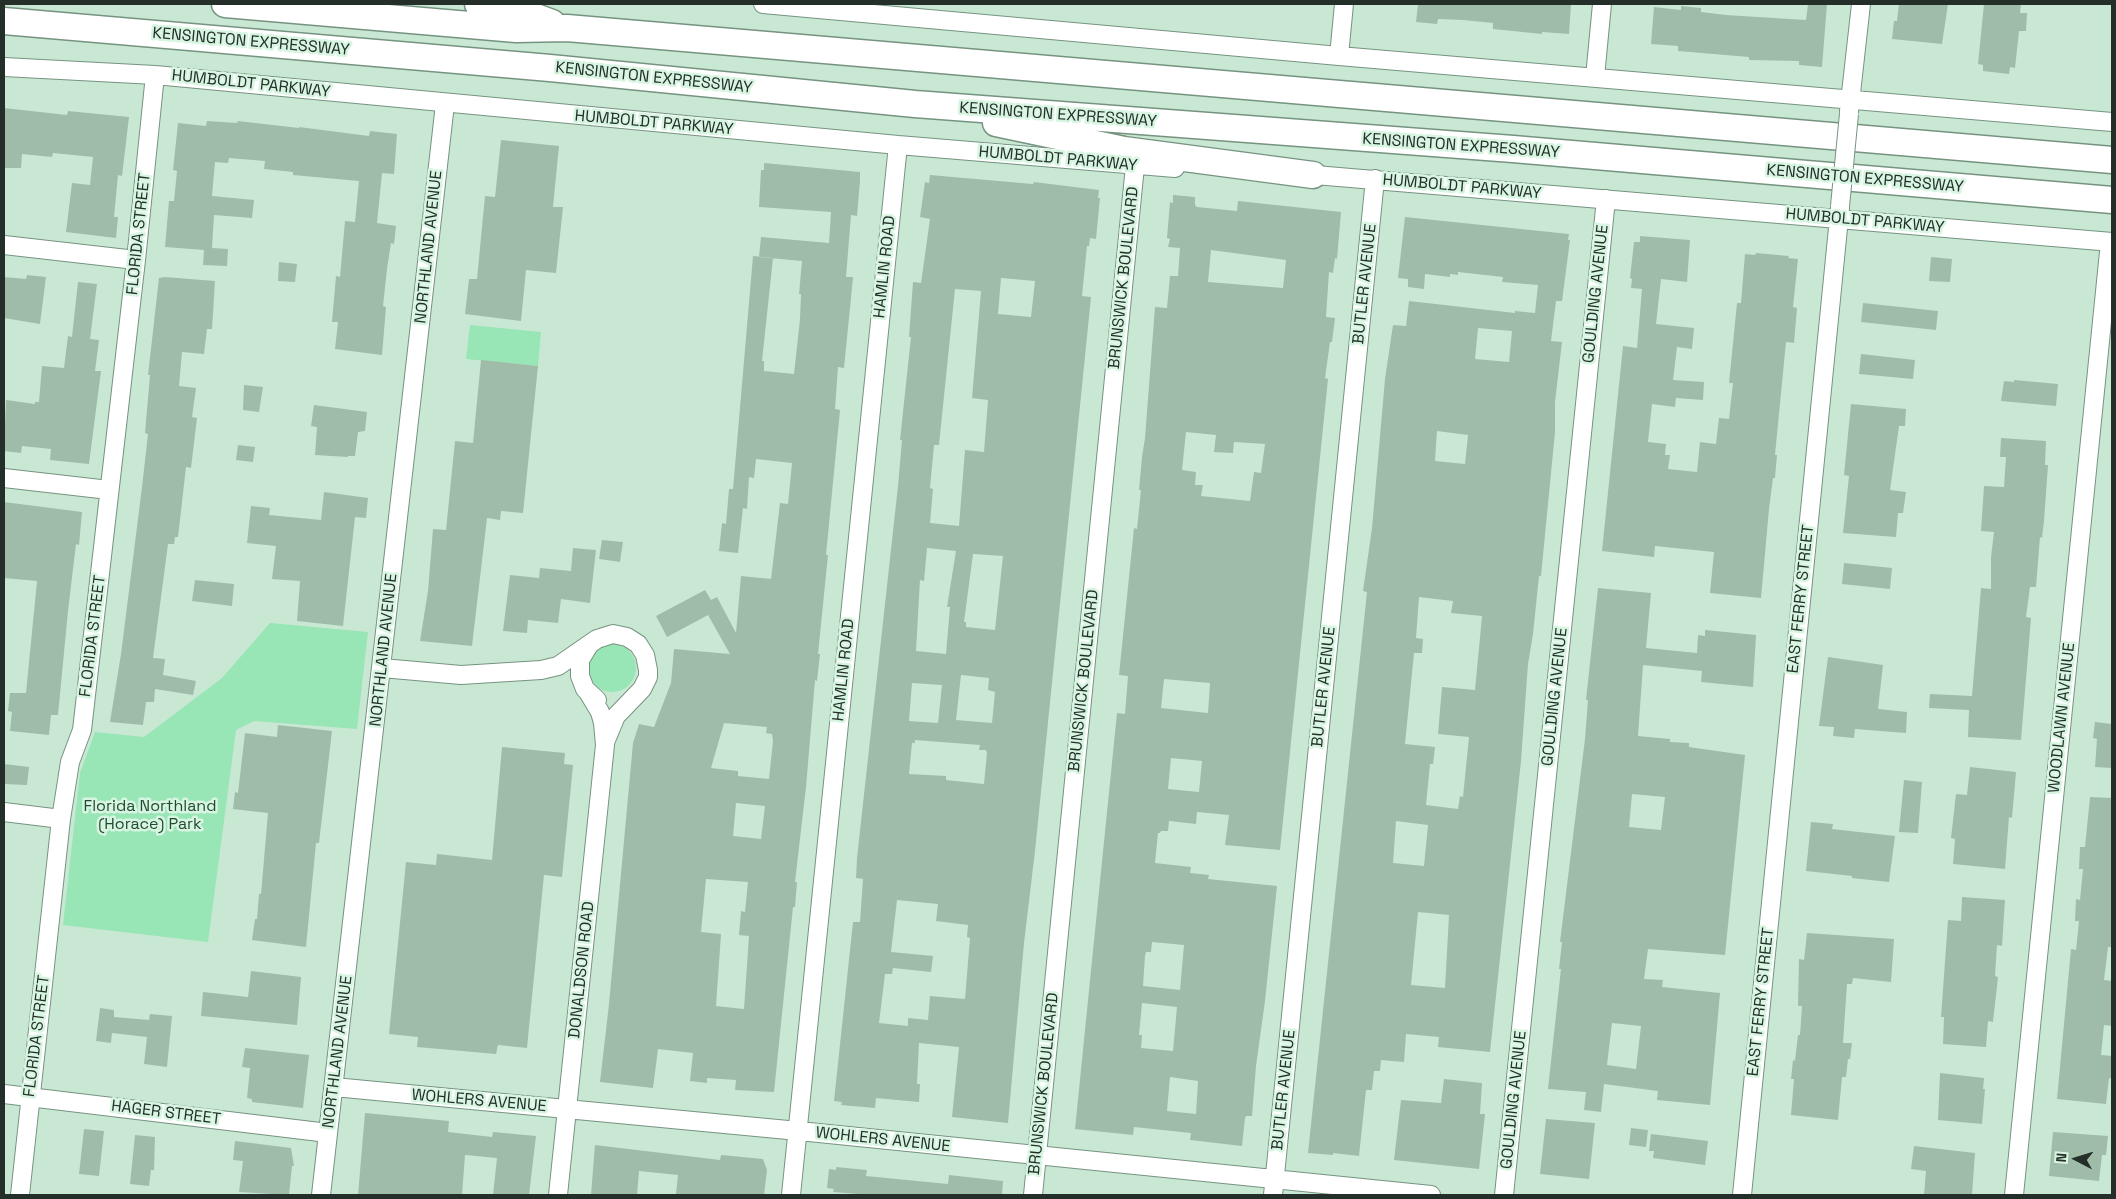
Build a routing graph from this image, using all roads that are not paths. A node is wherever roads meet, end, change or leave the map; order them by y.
1 (225, 4) edge
2 (478, 4) edge
3 (763, 4) edge
4 (1344, 4) edge
5 (1602, 4) edge
6 (1861, 4) edge
7 (4, 21) edge
8 (566, 28) junction
9 (1339, 56) junction
10 (4, 67) edge
11 (155, 74) junction
12 (1595, 77) junction
13 (445, 104) junction
14 (915, 104) junction
15 (1850, 107) junction
16 (2112, 122) edge
17 (898, 146) junction
18 (2112, 160) edge
19 (1134, 166) junction
20 (1313, 175) junction
21 (1375, 179) junction
22 (1606, 199) junction
23 (2112, 200) edge
24 (1840, 213) junction
25 (2111, 242) edge
26 (4, 246) edge
27 (136, 260) junction
28 (4, 478) edge
29 (110, 490) junction
30 (597, 639) junction
31 (382, 668) junction
32 (541, 670) junction
33 (587, 691) junction
34 (639, 694) junction
35 (605, 745) junction
36 (4, 812) edge
37 (61, 819) junction
38 (334, 1087) junction
39 (4, 1094) edge
40 (30, 1097) junction
41 (567, 1109) junction
42 (797, 1131) junction
43 (328, 1133) junction
44 (1037, 1156) junction
45 (1274, 1187) edge
46 (20, 1195) edge
47 (321, 1195) edge
48 (558, 1195) edge
49 (791, 1195) edge
50 (1033, 1195) edge
51 (1430, 1195) edge
52 (1504, 1195) edge
53 (1742, 1195) edge
54 (2014, 1195) edge

1 - 8 highway
2 - 8 highway
3 - 9 street
4 - 9 street
5 - 12 street
6 - 15 street, EAST FERRY STREET
7 - 14 highway, KENSINGTON EXPRESSWAY
8 - 18 highway
9 - 12 street
10 - 11 street, HUMBOLDT PARKWAY
11 - 13 street, HUMBOLDT PARKWAY
11 - 27 street, FLORIDA STREET
12 - 15 street
13 - 17 street, HUMBOLDT PARKWAY
13 - 31 street, NORTHLAND AVENUE
14 - 20 highway
14 - 23 highway, KENSINGTON EXPRESSWAY
15 - 16 street
15 - 24 street, EAST FERRY STREET, bridge
17 - 19 street, HUMBOLDT PARKWAY
17 - 42 street, HAMLIN ROAD
19 - 20 street, HUMBOLDT PARKWAY
19 - 44 street, BRUNSWICK BOULEVARD
20 - 21 street, HUMBOLDT PARKWAY
21 - 22 street, HUMBOLDT PARKWAY
21 - 45 street, BUTLER AVENUE
22 - 24 street, HUMBOLDT PARKWAY
22 - 52 street, GOULDING AVENUE
24 - 25 street, HUMBOLDT PARKWAY
24 - 53 street, EAST FERRY STREET
25 - 54 street, WOODLAWN AVENUE
26 - 27 street
27 - 29 street, FLORIDA STREET
28 - 29 street
29 - 37 street, FLORIDA STREET
30 - 32 street, DONALDSON ROAD
30 - 33 street
30 - 34 street, DONALDSON ROAD
31 - 32 street, DONALDSON ROAD
31 - 38 street, NORTHLAND AVENUE
32 - 33 street, DONALDSON ROAD
33 - 34 street
33 - 35 street, DONALDSON ROAD
34 - 35 street, DONALDSON ROAD
35 - 41 street, DONALDSON ROAD
36 - 37 street
37 - 40 street, FLORIDA STREET
38 - 41 street, WOHLERS AVENUE
38 - 43 street, NORTHLAND AVENUE
39 - 40 street, HAGER STREET
40 - 43 street, HAGER STREET
40 - 46 street, FLORIDA STREET
41 - 42 street, WOHLERS AVENUE
41 - 48 street, DONALDSON ROAD
42 - 44 street, WOHLERS AVENUE
42 - 49 street, HAMLIN ROAD
43 - 47 street, NORTHLAND AVENUE
44 - 45 street, WOHLERS AVENUE
44 - 50 street, BRUNSWICK BOULEVARD
45 - 51 street, WOHLERS AVENUE

